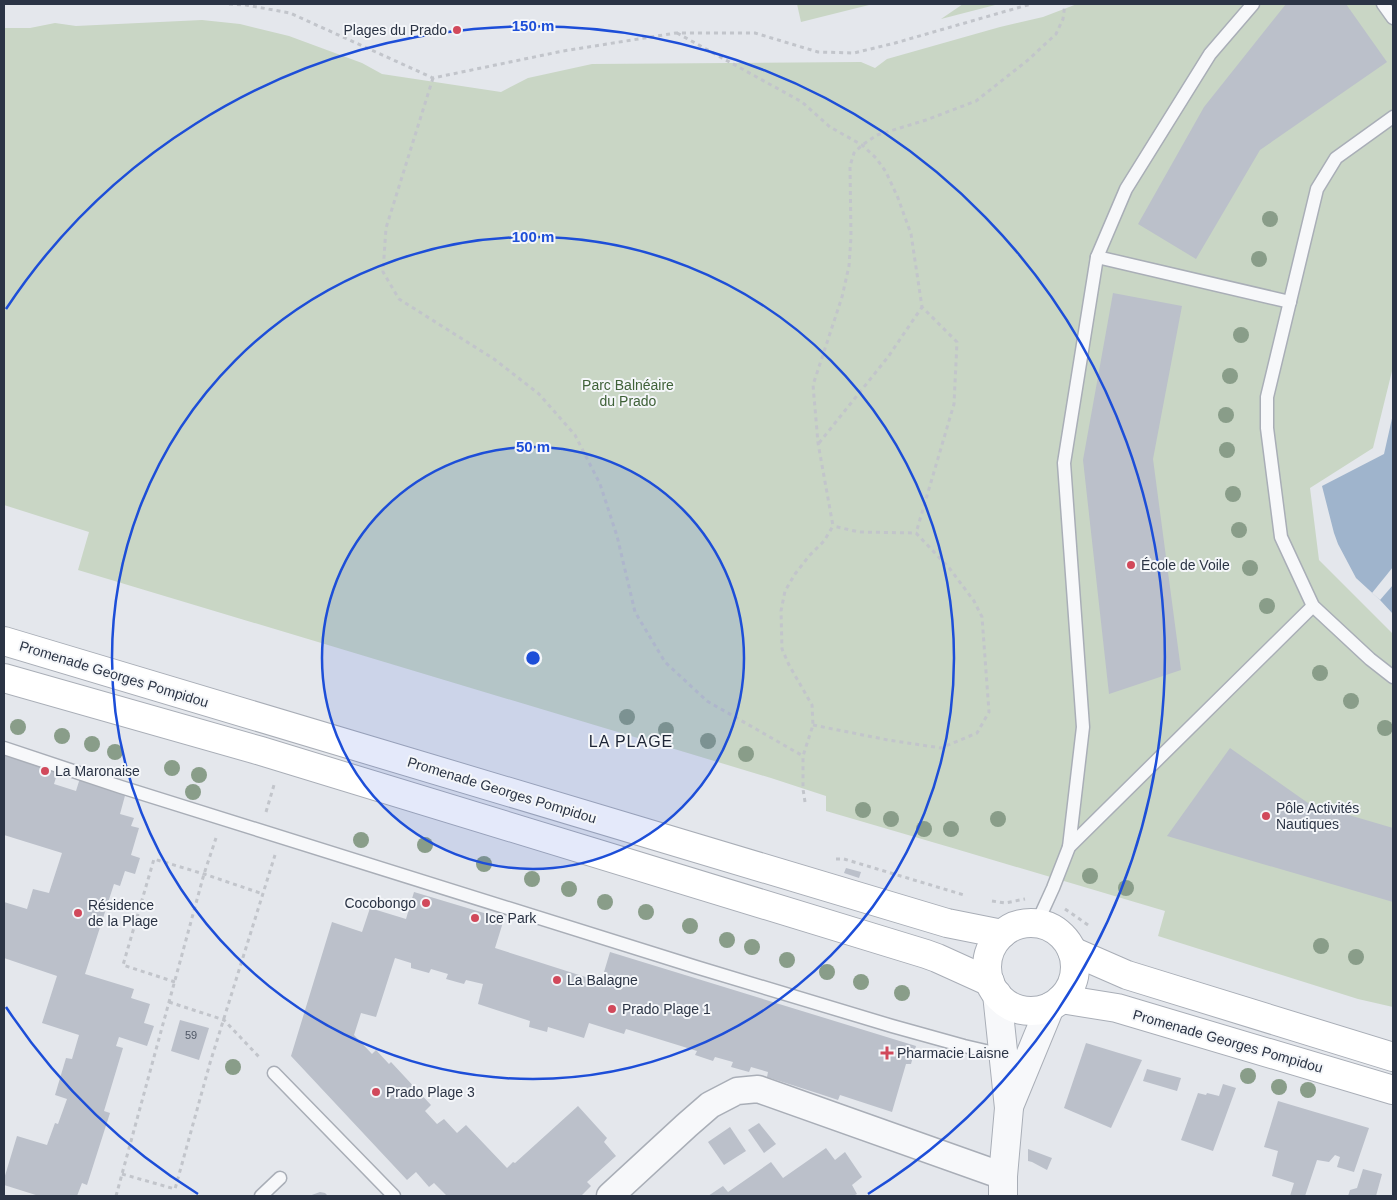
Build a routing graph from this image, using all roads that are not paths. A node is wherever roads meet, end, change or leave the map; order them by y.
1 (1254, 4) edge
2 (1383, 4) edge
3 (1393, 18) edge
4 (1393, 117) edge
5 (1097, 257) junction
6 (1290, 302) junction
7 (1314, 606) junction
8 (4, 641) edge
9 (1393, 677) edge
10 (5, 683) edge
11 (4, 748) edge
12 (1069, 847) junction
13 (1036, 923) junction
14 (1002, 934) junction
15 (1072, 951) junction
16 (993, 988) junction
17 (1056, 1003) junction
18 (1003, 1055) junction
19 (1393, 1057) edge
20 (274, 1073) road end
21 (1393, 1090) edge
22 (1009, 1108) junction
23 (280, 1178) dead end
24 (1003, 1186) edge
25 (261, 1196) edge
26 (394, 1196) edge
27 (610, 1196) edge

1 - 5 lane
2 - 3 lane
4 - 6 lane
5 - 6 lane
5 - 12 lane
6 - 7 lane
7 - 9 lane
7 - 12 lane
8 - 14 main road, Promenade Georges Pompidou
10 - 16 main road, Promenade Georges Pompidou
11 - 18 lane
12 - 13 lane
13 - 14 main road
13 - 15 main road
14 - 16 main road
15 - 17 main road
15 - 19 main road
16 - 17 main road, Promenade Georges Pompidou
16 - 18 street
17 - 21 main road, Promenade Georges Pompidou
17 - 22 street
18 - 22 street
20 - 26 lane
22 - 24 street
23 - 25 lane
24 - 27 street

